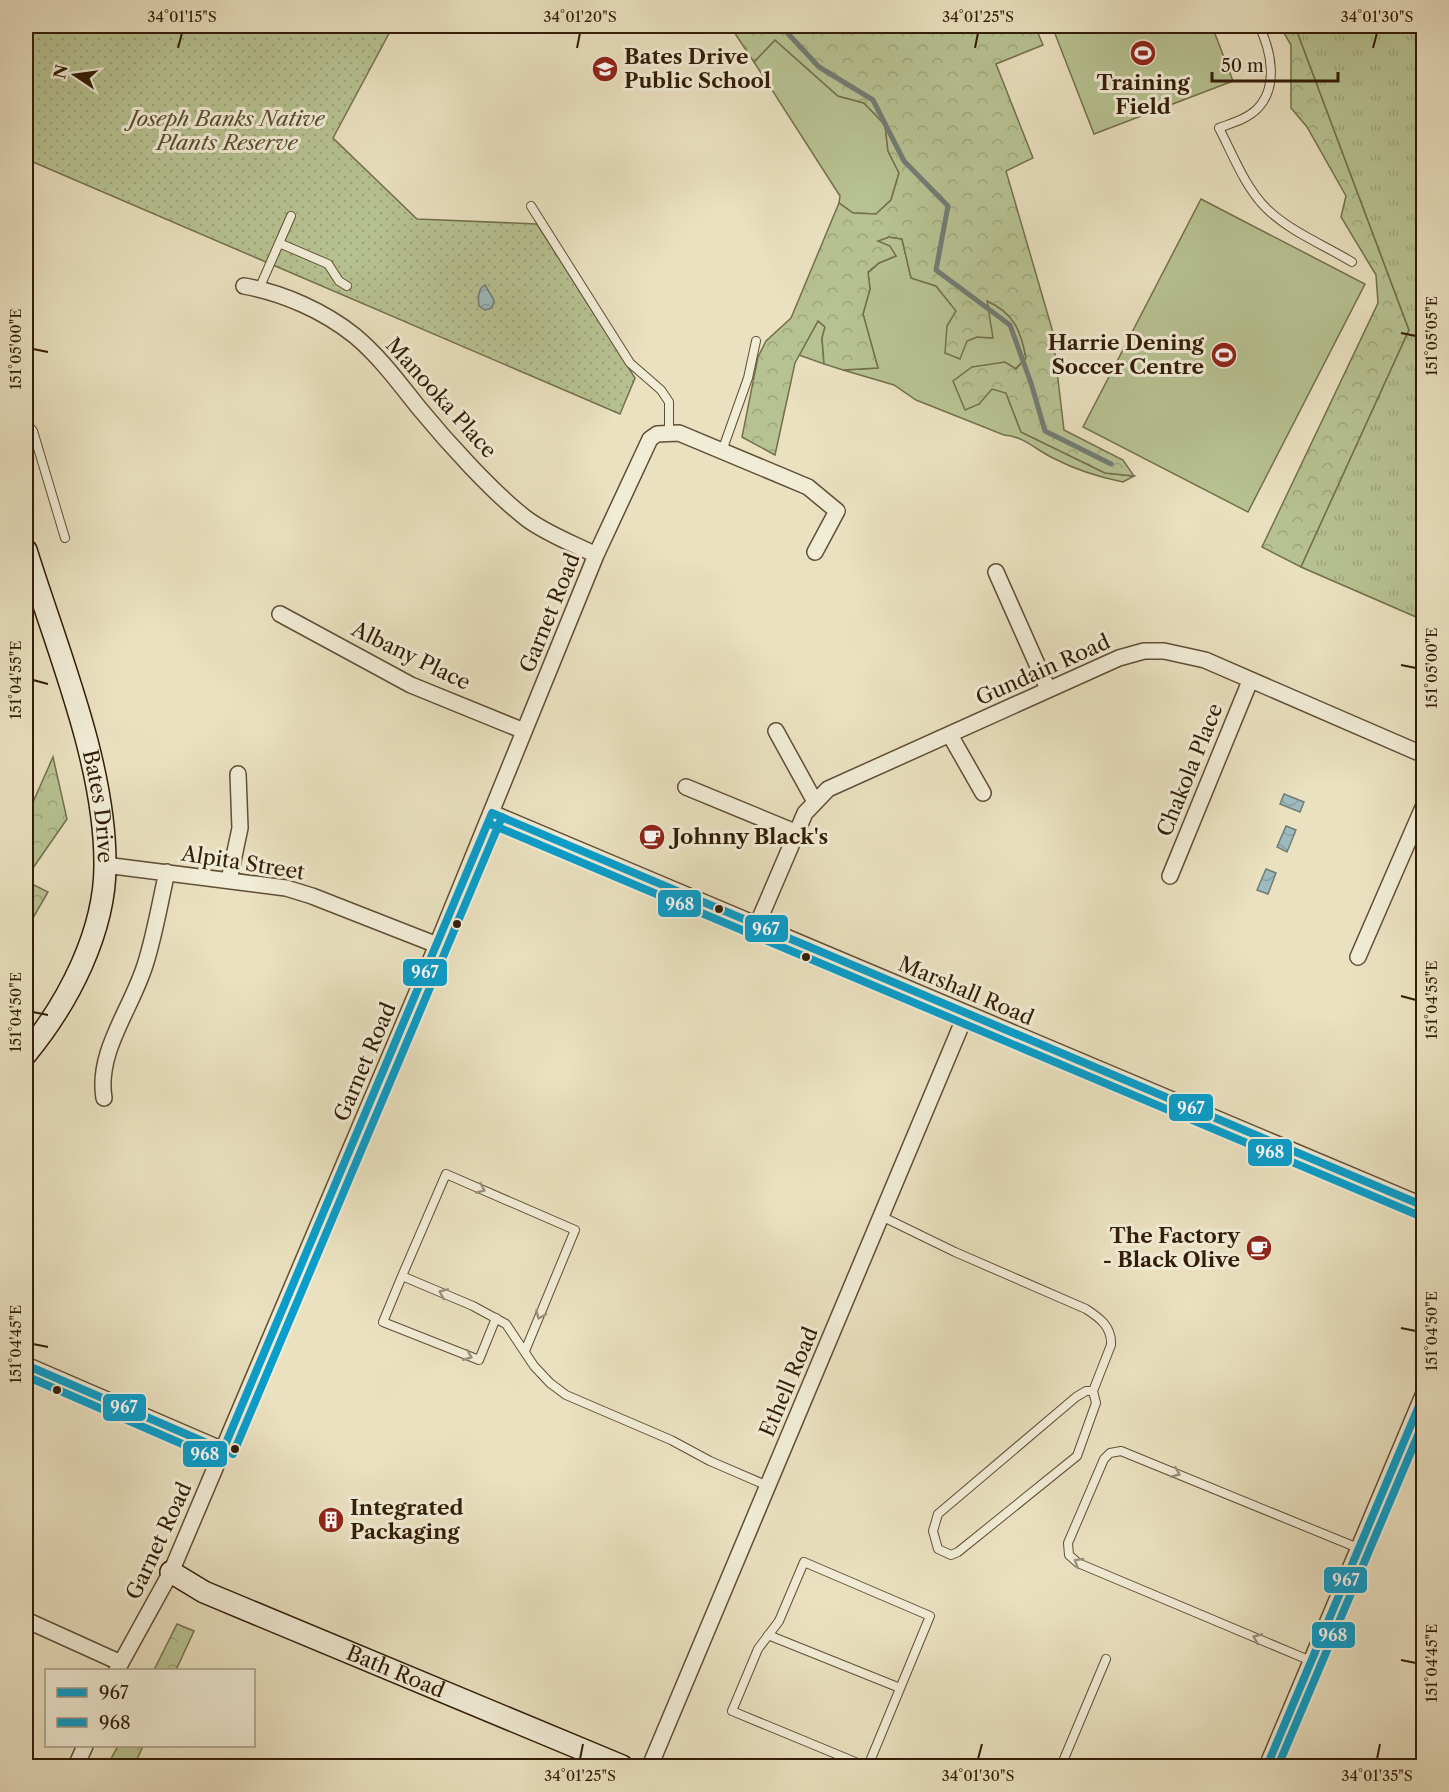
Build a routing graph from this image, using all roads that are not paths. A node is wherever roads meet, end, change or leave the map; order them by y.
1 (1259, 26) edge
2 (531, 206) dead end
3 (291, 216) dead end
4 (279, 243) junction
5 (1352, 262) dead end
6 (347, 286) dead end
7 (251, 287) joint
8 (756, 341) dead end
9 (26, 422) edge
10 (663, 433) junction
11 (722, 451) junction
12 (65, 538) dead end
13 (26, 550) edge
14 (815, 552) dead end
15 (596, 555) junction
16 (996, 572) dead end
17 (280, 614) dead end
18 (1250, 681) junction
19 (1048, 689) junction
20 (524, 731) junction
21 (776, 731) dead end
22 (950, 735) junction
23 (1424, 755) edge
24 (238, 774) dead end
25 (686, 787) dead end
26 (983, 793) dead end
27 (814, 800) junction
28 (1424, 805) edge
29 (492, 813) junction
30 (795, 832) junction
31 (105, 865) junction
32 (167, 872) junction
33 (1170, 876) dead end
34 (229, 880) junction
35 (757, 925) junction
36 (437, 945) junction
37 (1358, 957) dead end
38 (966, 1014) junction
39 (26, 1054) edge
40 (104, 1098) dead end
41 (1424, 1206) edge
42 (881, 1216) junction
43 (402, 1276) junction
44 (496, 1318) junction
45 (525, 1351) junction
46 (26, 1365) edge
47 (1093, 1391) junction
48 (1424, 1393) edge
49 (223, 1450) junction
50 (768, 1486) junction
51 (1358, 1548) junction
52 (171, 1572) junction
53 (26, 1620) edge
54 (768, 1635) junction
55 (1106, 1659) dead end
56 (1311, 1661) junction
57 (119, 1667) edge
58 (900, 1688) junction
59 (85, 1747) edge
60 (76, 1767) edge
61 (622, 1767) edge
62 (650, 1767) edge
63 (867, 1767) edge
64 (1061, 1767) edge
65 (1267, 1767) edge

1 - 5 lane
2 - 10 lane
3 - 4 lane
4 - 6 lane
4 - 7 lane
7 - 15 street, Manooka Place
8 - 11 lane
9 - 12 lane
10 - 11 street
10 - 15 street, Garnet Road
11 - 14 street
13 - 31 main road, Bates Drive
15 - 20 street, Garnet Road
16 - 19 street
17 - 20 street, Albany Place
18 - 19 street, Gundain Road
18 - 23 street, Gundain Road
18 - 33 street, Chakola Place
19 - 22 street, Gundain Road
20 - 29 street, Garnet Road
21 - 27 street
22 - 26 street
22 - 27 street, Gundain Road
24 - 34 street
25 - 30 street
27 - 30 street, Gundain Road
28 - 37 street
29 - 35 street, Marshall Road
29 - 36 street, Garnet Road
30 - 35 street, Gundain Road
31 - 32 street, Alpita Street
31 - 39 main road, Bates Drive
32 - 34 street, Alpita Street
32 - 40 street
34 - 36 street, Alpita Street
35 - 38 street, Marshall Road
36 - 49 street, Garnet Road
38 - 41 street, Marshall Road
38 - 42 street, Ethell Road
42 - 47 lane
42 - 50 street, Ethell Road
44 -> 43 lane
43 -> 44 lane
43 -> 45 lane
44 - 45 lane
45 - 50 lane
46 - 49 street
47 - 47 lane
48 - 51 street
49 - 52 street, Garnet Road
50 - 62 street, Ethell Road
51 - 56 street
56 -> 51 lane
52 - 57 street, Garnet Road
52 - 61 main road, Bath Road
53 - 57 street
54 - 58 lane
54 - 58 lane
54 - 63 lane
55 - 64 lane
56 - 65 street
58 - 63 lane
59 - 60 street

